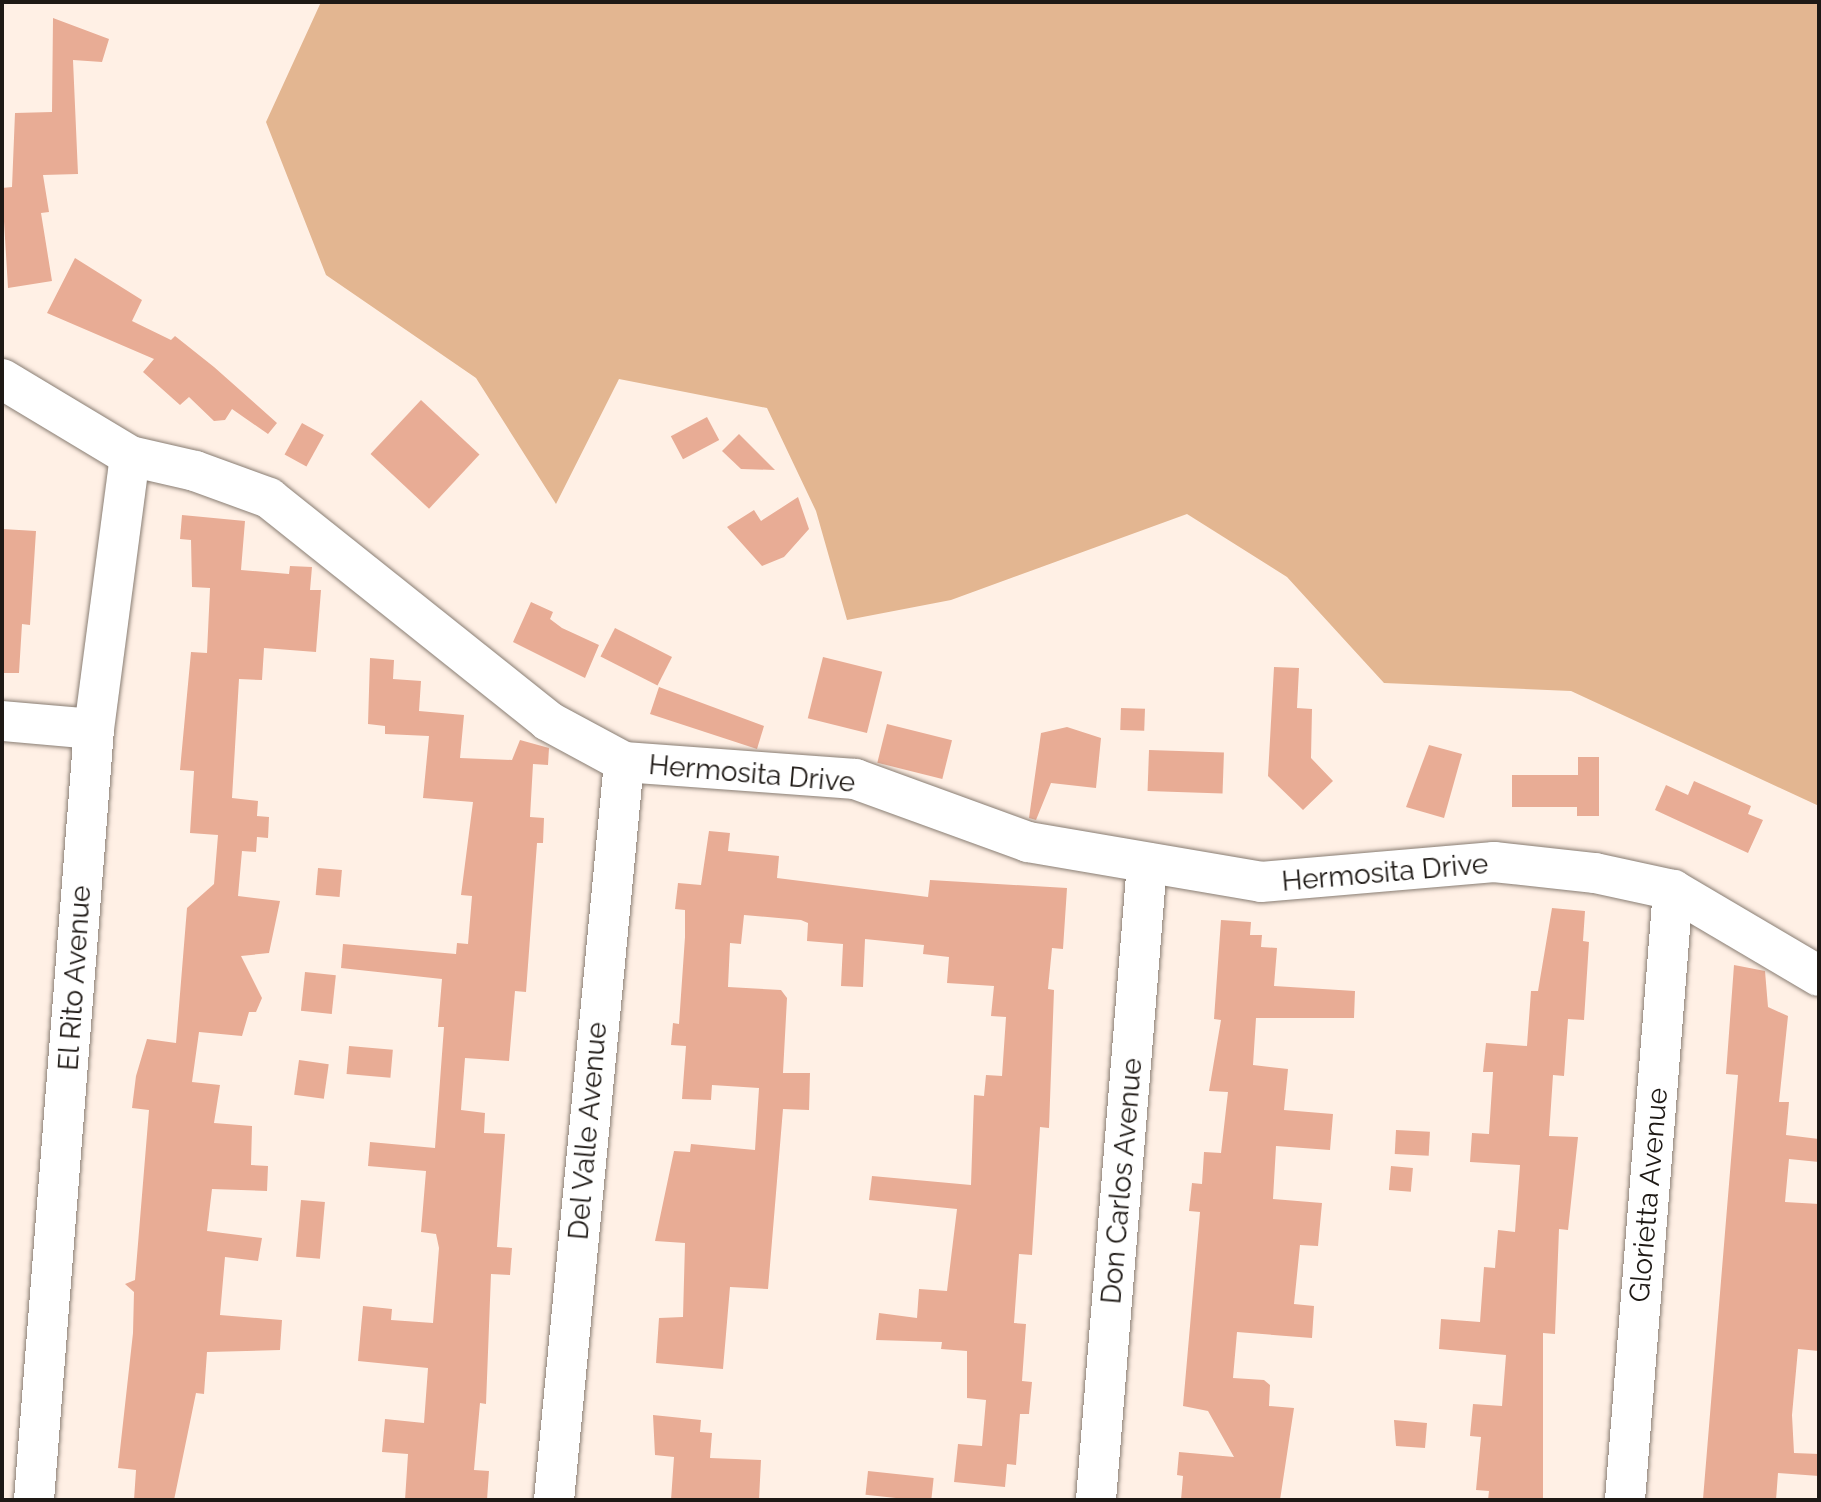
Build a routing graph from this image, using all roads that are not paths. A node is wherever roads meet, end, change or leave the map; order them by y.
1 (2, 379) edge
2 (130, 456) junction
3 (2, 721) edge
4 (94, 729) junction
5 (624, 762) junction
6 (1147, 863) junction
7 (1673, 890) junction
8 (1819, 976) edge
9 (34, 1500) edge
10 (554, 1500) edge
11 (1096, 1500) edge
12 (1625, 1500) edge

1 - 2 street, Hermosita Drive
2 - 4 street, El Rito Avenue
2 - 5 street, Hermosita Drive
3 - 4 street
4 - 9 street, El Rito Avenue
5 - 6 street, Hermosita Drive
5 - 10 street, Del Valle Avenue
6 - 7 street, Hermosita Drive
6 - 11 street, Don Carlos Avenue
7 - 8 street, Hermosita Drive
7 - 12 street, Glorietta Avenue

